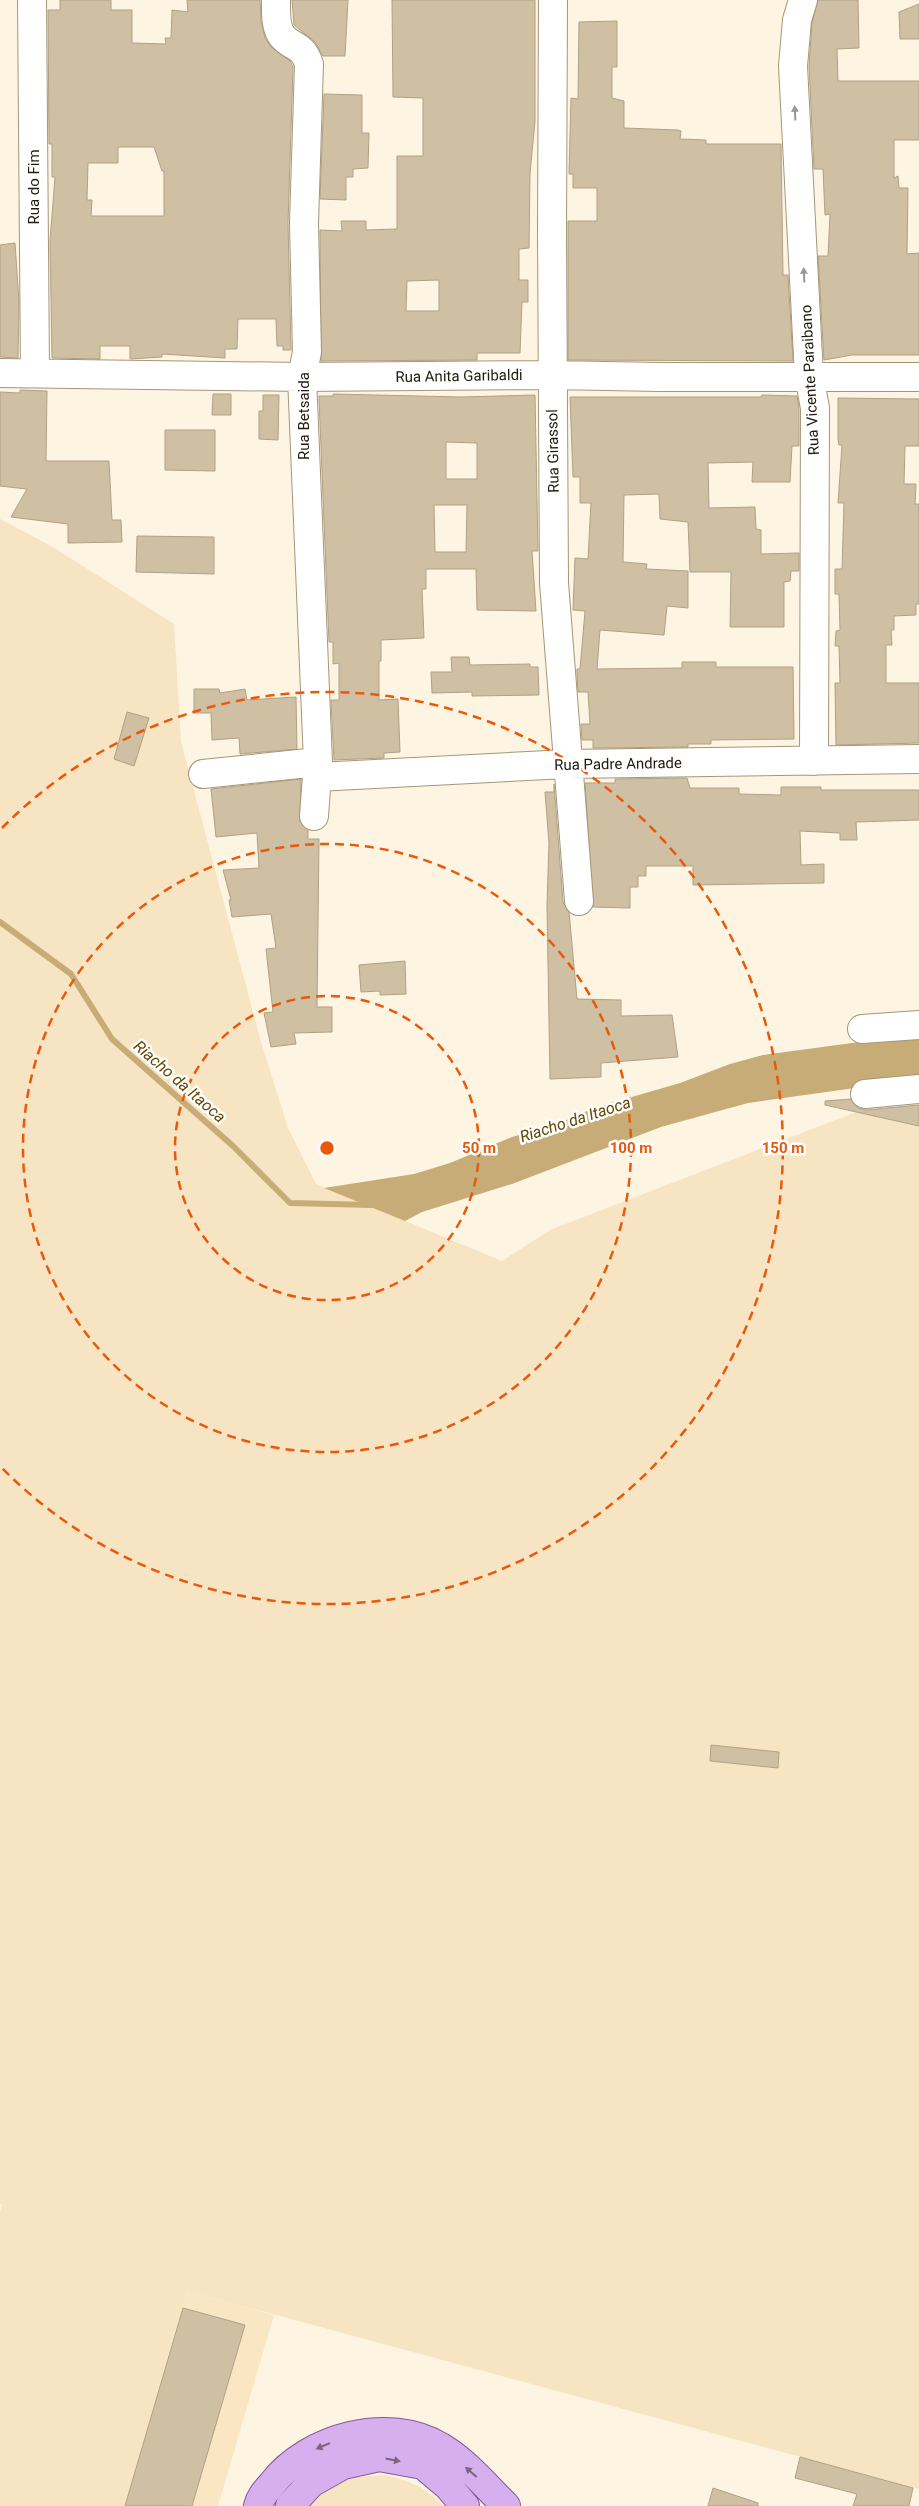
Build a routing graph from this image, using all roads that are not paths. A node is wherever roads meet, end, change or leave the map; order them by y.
1 (32, 0) edge
2 (276, 0) edge
3 (553, 0) edge
4 (803, 0) edge
5 (0, 373) edge
6 (34, 373) junction
7 (552, 374) junction
8 (809, 376) junction
9 (302, 377) junction
10 (919, 377) edge
11 (919, 759) edge
12 (814, 761) junction
13 (567, 764) junction
14 (317, 770) junction
15 (203, 774) dead end
16 (314, 816) dead end
17 (579, 901) dead end
18 (919, 1025) edge
19 (862, 1029) dead end
20 (919, 1089) edge
21 (865, 1094) dead end
22 (258, 2506) edge
23 (290, 2506) edge
24 (465, 2506) edge
25 (506, 2506) edge

1 - 6 street, Rua do Fim
2 - 9 street, Rua Betsaida
3 - 7 street, Rua Girassol
8 -> 4 street, Rua Vicente Paraibano
5 - 6 street, Rua Anita Garibaldi
6 - 9 street, Rua Anita Garibaldi
7 - 8 street, Rua Anita Garibaldi
7 - 9 street, Rua Anita Garibaldi
7 - 13 street, Rua Girassol
8 - 10 street, Rua Anita Garibaldi
8 - 12 street, Rua Vicente Paraibano
9 - 14 street, Rua Betsaida
11 - 12 street, Rua Padre Andrade
12 - 13 street, Rua Padre Andrade
13 - 14 street, Rua Padre Andrade
13 - 17 street, Rua Girassol
14 - 15 street, Rua Padre Andrade
14 - 16 street, Rua Betsaida
18 - 19 street
20 - 21 street
25 -> 22 main road
23 -> 24 main road

